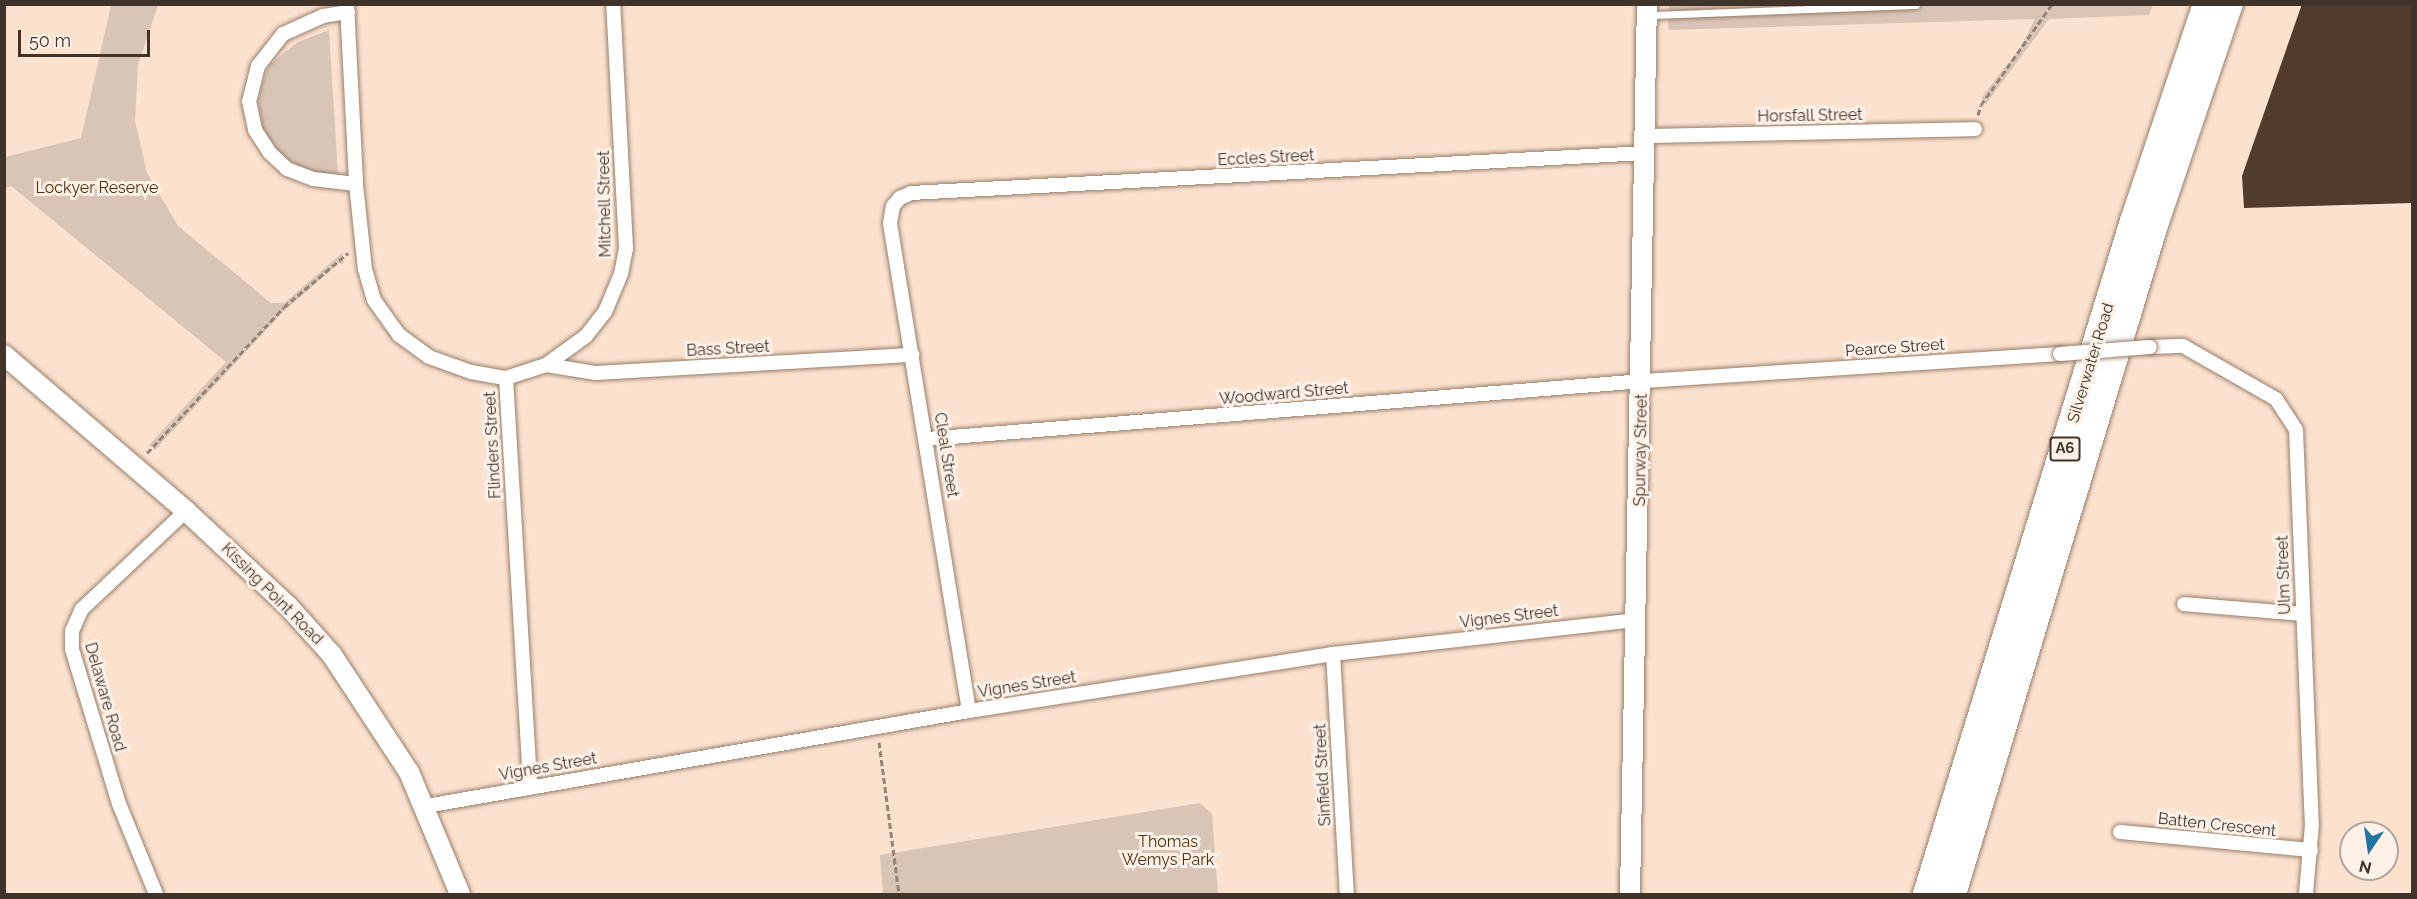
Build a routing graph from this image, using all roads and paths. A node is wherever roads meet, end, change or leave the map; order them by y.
1 (613, 4) edge
2 (2034, 4) edge
3 (2042, 4) edge
4 (2052, 4) edge
5 (2206, 4) edge
6 (2230, 4) edge
7 (1916, 5) edge
8 (348, 8) edge
9 (1647, 10) edge
10 (1975, 129) joint
11 (1645, 144) junction
12 (356, 184) junction
13 (893, 206) joint
14 (344, 255) dead end
15 (2150, 348) joint
16 (4, 355) edge
17 (912, 355) junction
18 (546, 365) junction
19 (506, 378) junction
20 (1642, 381) junction
21 (927, 439) junction
22 (152, 447) dead end
23 (186, 511) junction
24 (2184, 604) dead end
25 (2302, 614) junction
26 (1637, 620) junction
27 (1333, 654) junction
28 (969, 711) junction
29 (877, 727) junction
30 (530, 787) junction
31 (426, 806) junction
32 (2120, 831) dead end
33 (2311, 850) junction
34 (156, 894) edge
35 (460, 894) edge
36 (898, 894) edge
37 (1347, 894) edge
38 (1630, 894) edge
39 (1926, 894) edge
40 (1953, 894) edge
41 (2306, 894) edge

1 - 18 street, Mitchell Street
2 - 3 path
4 - 10 path
5 - 39 highway, Silverwater Road / A6
6 - 40 highway, Silverwater Road / A6
7 - 9 lane
8 - 12 street, Flinders Street
8 - 12 street
9 - 11 street, Spurway Street
10 - 11 street, Horsfall Street
11 - 13 street, Eccles Street
11 - 20 street, Spurway Street
12 - 19 street, Flinders Street
13 - 17 street, Cleal Street
14 - 22 path
15 - 20 street, Pearce Street, bridge
15 - 25 street, Ulm Street
16 - 23 street, Kissing Point Road
17 - 18 street, Bass Street
17 - 21 street, Cleal Street
18 - 19 street, Mitchell Street
19 - 30 street, Flinders Street
20 - 21 street, Woodward Street
20 - 26 street, Spurway Street
21 - 28 street, Cleal Street
23 - 31 street, Kissing Point Road
23 - 34 street, Delaware Road
24 - 25 street
25 - 33 street, Ulm Street
26 - 27 street, Vignes Street
26 - 38 street, Spurway Street
27 - 28 street, Vignes Street
27 - 37 street, Sinfield Street
28 - 29 street, Vignes Street
29 - 30 street, Vignes Street
29 - 36 path
30 - 31 street, Vignes Street
31 - 35 street, Kissing Point Road
32 - 33 street, Batten Crescent
33 - 41 street, Ulm Street

